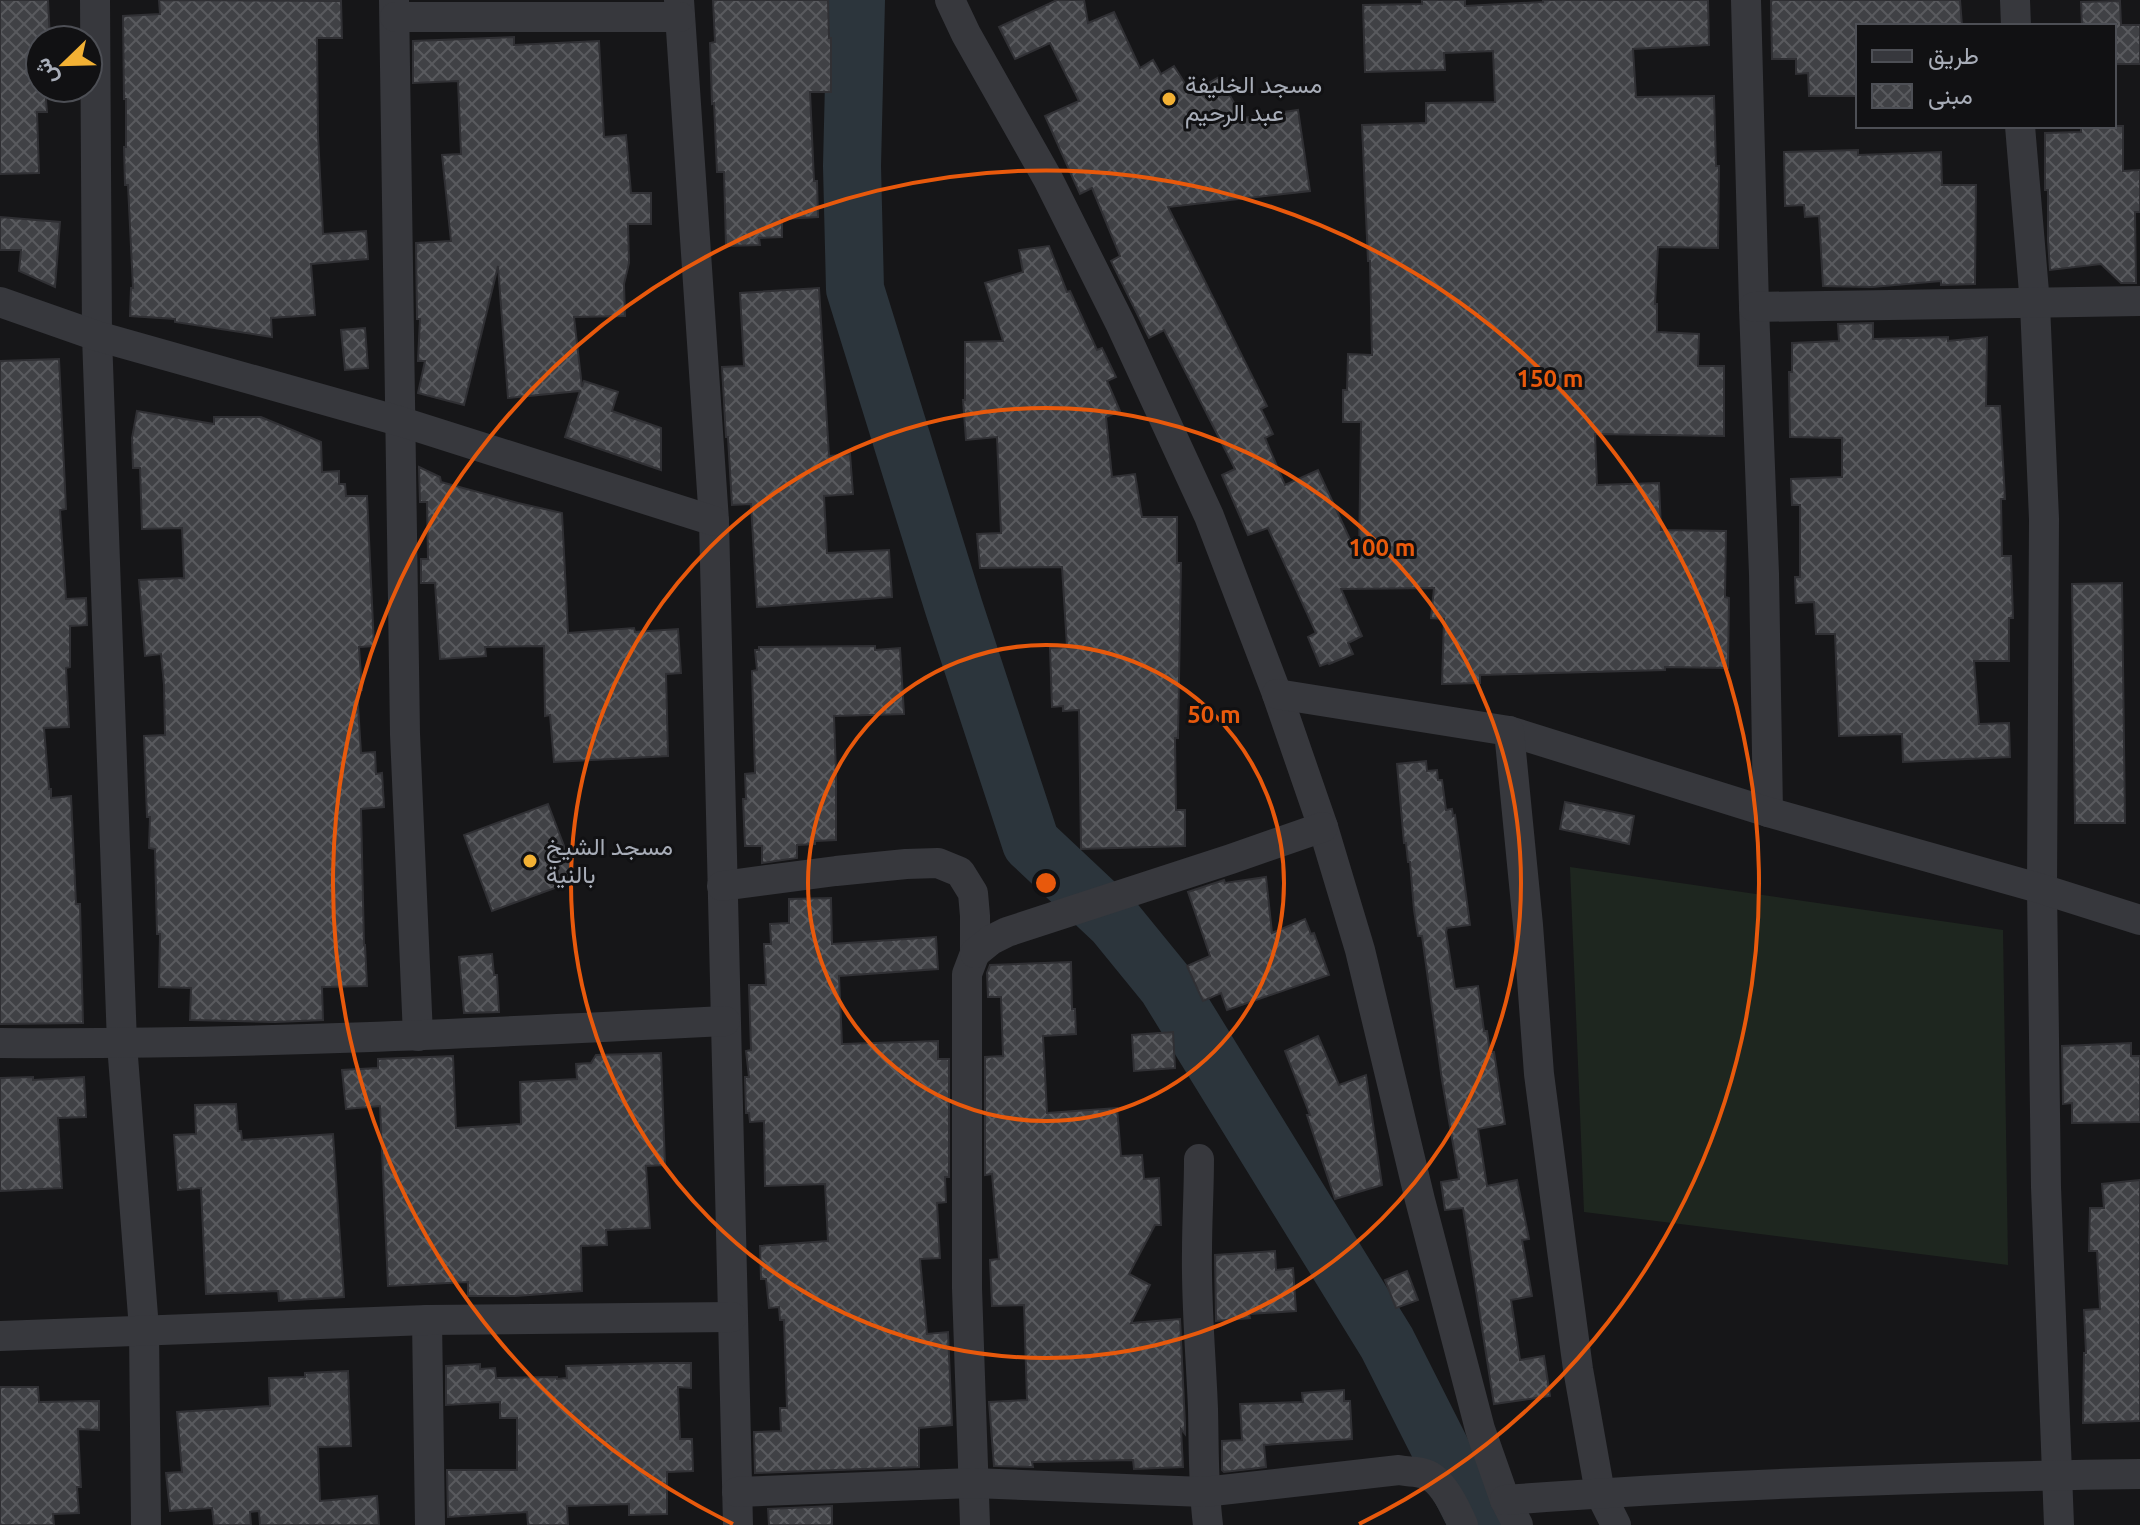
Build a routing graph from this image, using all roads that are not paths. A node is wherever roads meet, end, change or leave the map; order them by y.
1 (95, 0) edge
2 (950, 0) edge
3 (1746, 0) edge
4 (2015, 0) edge
5 (680, 8) edge
6 (395, 9) edge
7 (2016, 24) edge
8 (2020, 128) edge
9 (2140, 301) edge
10 (0, 302) edge
11 (2035, 304) junction
12 (1754, 307) junction
13 (97, 336) junction
14 (399, 421) junction
15 (714, 521) junction
16 (1277, 694) junction
17 (1509, 731) junction
18 (1768, 812) junction
19 (1323, 827) junction
20 (722, 886) junction
21 (2042, 889) junction
22 (2140, 920) edge
23 (975, 953) junction
24 (725, 1021) junction
25 (418, 1036) junction
26 (0, 1043) edge
27 (122, 1044) junction
28 (1199, 1159) dead end
29 (732, 1317) junction
30 (427, 1320) junction
31 (144, 1329) junction
32 (0, 1336) edge
33 (2140, 1474) edge
34 (2056, 1475) junction
35 (973, 1483) junction
36 (737, 1492) junction
37 (1204, 1492) junction
38 (1600, 1493) junction
39 (1512, 1512) edge
40 (146, 1525) edge
41 (430, 1525) edge
42 (738, 1525) edge
43 (975, 1525) edge
44 (1208, 1525) edge
45 (1463, 1525) edge
46 (1616, 1525) edge
47 (2059, 1525) edge

1 - 13 street
2 - 16 street
3 - 12 street
4 - 7 street
5 - 6 street
5 - 15 street
6 - 14 street
8 - 11 street
9 - 11 street
10 - 13 street
11 - 12 street
11 - 21 street
12 - 18 street
13 - 14 street
13 - 27 street
14 - 15 street
14 - 25 street
15 - 20 street
16 - 17 street
16 - 19 street
17 - 18 street
17 - 38 street
18 - 21 street
19 - 23 street
19 - 39 street
20 - 23 street
20 - 24 street
21 - 22 street
21 - 34 street
23 - 35 street
24 - 25 street
24 - 29 street
25 - 27 street
26 - 27 street
27 - 31 street
28 - 37 street
29 - 30 street
29 - 36 street
30 - 31 street
30 - 41 street
31 - 32 street
31 - 40 street
33 - 34 street
34 - 38 street
34 - 47 street
35 - 36 street
35 - 37 street
35 - 43 street
36 - 42 street
37 - 44 street
37 - 45 street
38 - 39 street
38 - 46 street

